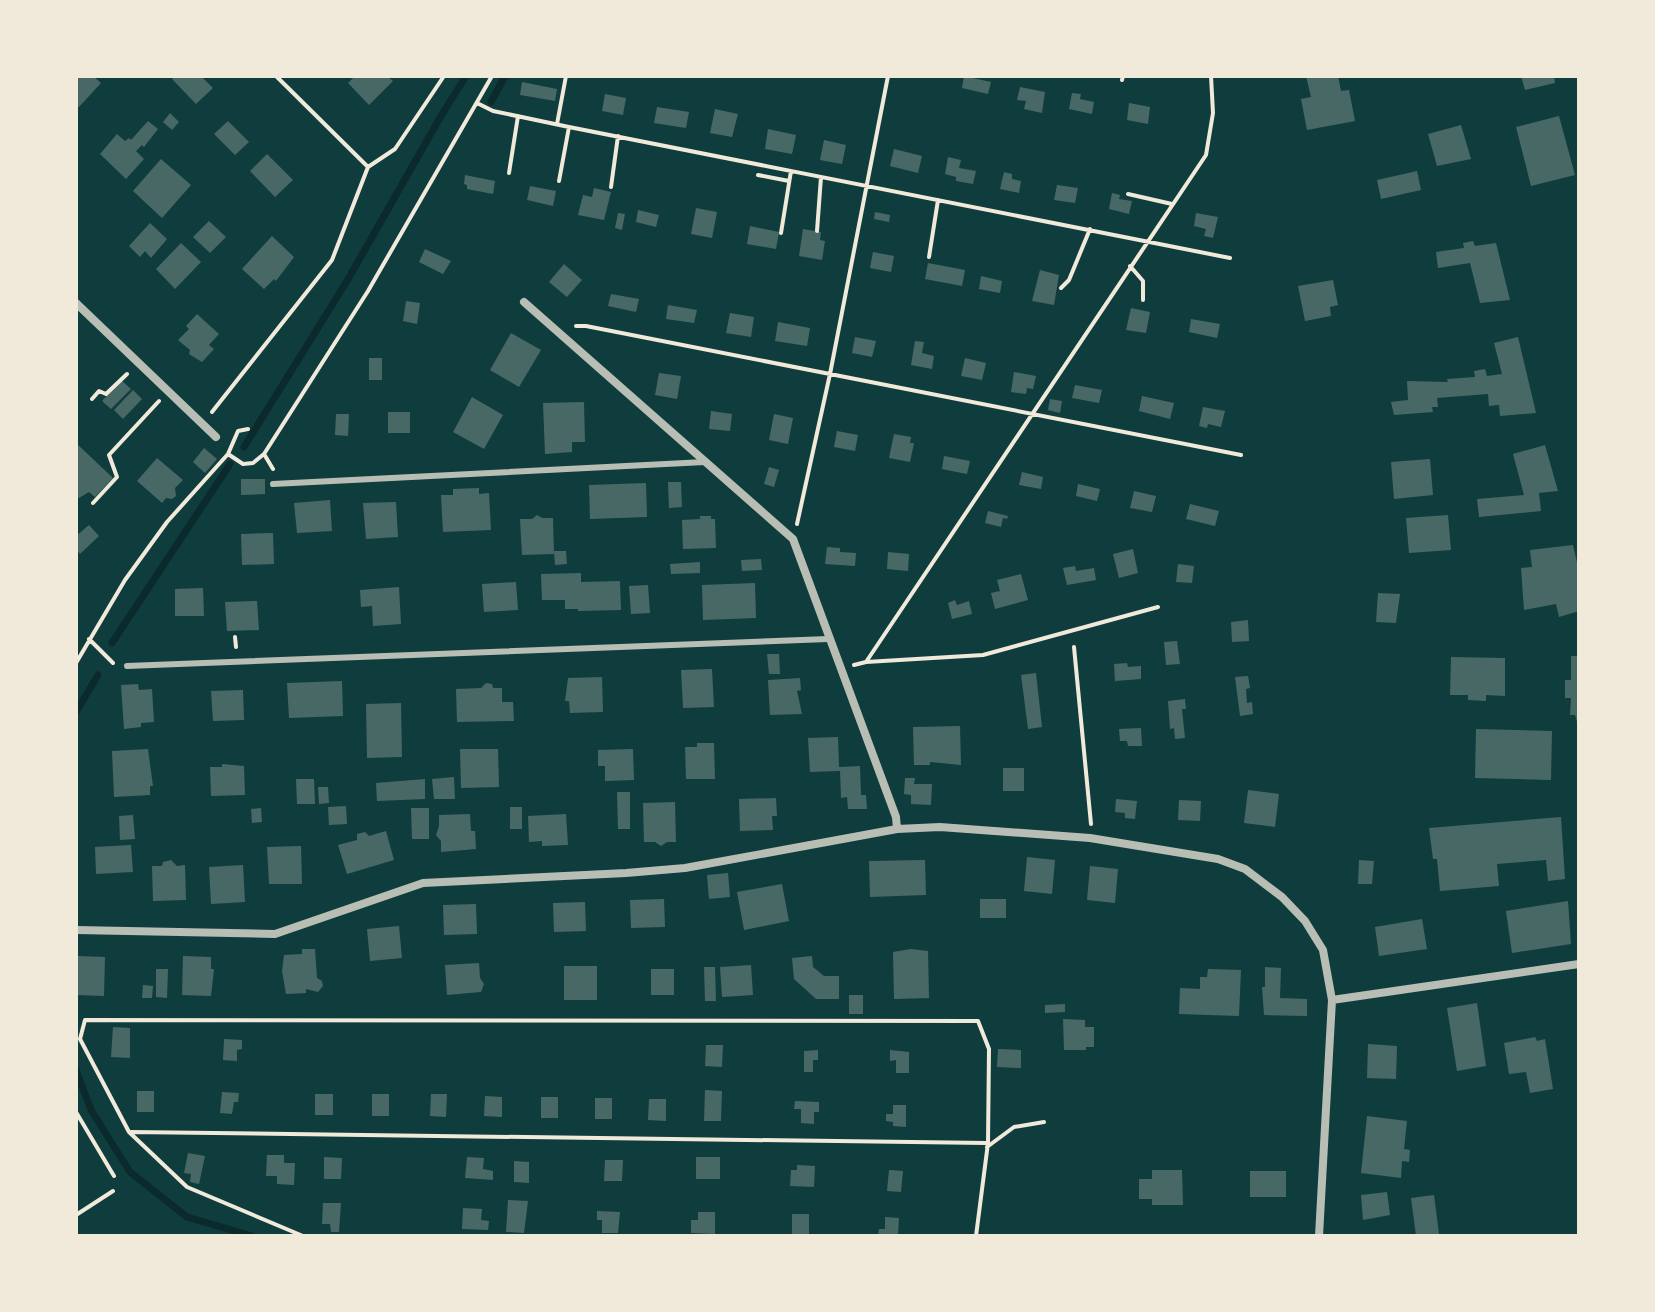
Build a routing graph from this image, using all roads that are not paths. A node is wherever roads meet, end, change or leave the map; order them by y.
1 (524, 302) dead end
2 (76, 303) edge
3 (216, 437) dead end
4 (705, 462) junction
5 (273, 484) dead end
6 (828, 639) junction
7 (127, 666) road end
8 (897, 829) junction
9 (76, 930) edge
10 (1579, 964) edge
11 (1332, 1000) junction
12 (1319, 1236) edge

1 - 4 street
2 - 3 street
4 - 5 lane
4 - 6 street
6 - 7 lane
6 - 8 street
8 - 9 street
8 - 11 street
10 - 11 street
11 - 12 street

